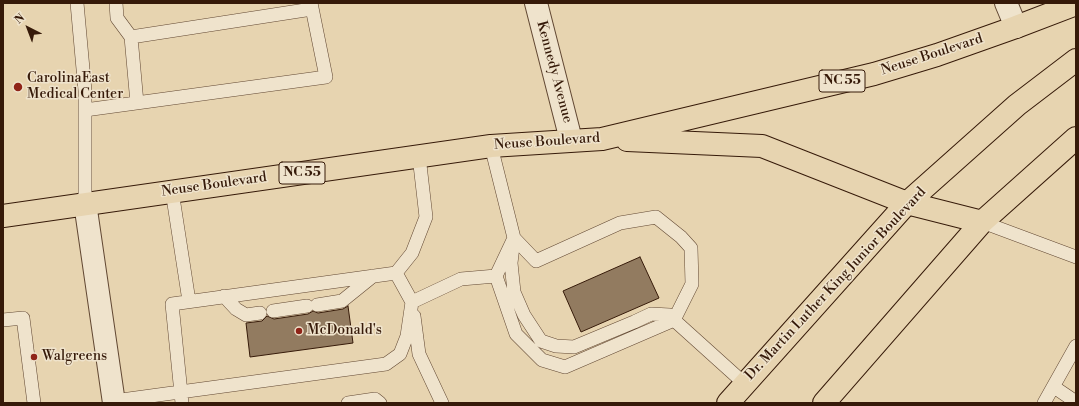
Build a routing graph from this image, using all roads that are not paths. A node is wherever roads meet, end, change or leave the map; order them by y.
1 (77, 3) edge
2 (116, 3) edge
3 (536, 3) edge
4 (1006, 3) edge
5 (1076, 4) edge
6 (312, 6) edge
7 (1016, 27) junction
8 (131, 37) junction
9 (1076, 60) edge
10 (137, 103) junction
11 (85, 110) junction
12 (1076, 138) edge
13 (602, 139) junction
14 (571, 140) junction
15 (492, 146) junction
16 (419, 156) junction
17 (172, 191) junction
18 (85, 203) junction
19 (907, 203) junction
20 (3, 216) edge
21 (982, 222) junction
22 (514, 238) junction
23 (1076, 258) edge
24 (396, 273) junction
25 (373, 276) junction
26 (496, 276) junction
27 (224, 296) junction
28 (189, 301) junction
29 (412, 302) junction
30 (273, 310) dead end
31 (260, 312) dead end
32 (3, 320) edge
33 (674, 320) junction
34 (1076, 346) edge
35 (745, 384) junction
36 (1054, 387) junction
37 (181, 398) edge
38 (114, 402) edge
39 (1076, 402) edge
40 (34, 403) edge
41 (348, 403) edge
42 (380, 403) edge
43 (442, 403) edge
44 (728, 403) edge
45 (824, 403) edge
46 (1044, 403) edge

1 - 11 lane
2 - 8 lane
3 - 14 street, Kennedy Avenue
4 - 7 street
5 - 7 main road, Neuse Boulevard / NC 55
6 - 8 lane
6 - 10 lane
7 - 13 main road, Neuse Boulevard / NC 55
8 - 10 lane
9 - 19 main road, Dr. Martin Luther King Junior Boulevard
10 - 11 lane
11 - 18 lane
12 - 21 main road
13 - 14 main road, Neuse Boulevard / NC 55
13 - 19 main road, NC 55
14 - 15 main road, Neuse Boulevard / NC 55
15 - 16 main road, Neuse Boulevard / NC 55
15 - 22 lane
16 - 17 main road, Neuse Boulevard / NC 55
16 - 24 lane
17 - 18 main road, Neuse Boulevard / NC 55
17 - 28 lane
18 - 20 main road, Neuse Boulevard / NC 55
18 - 38 street
19 - 21 main road, NC 55
19 - 35 main road, Dr. Martin Luther King Junior Boulevard
21 - 23 lane
21 - 45 main road
22 - 26 lane
22 - 33 lane
22 - 33 lane
24 - 25 lane
24 - 29 lane
25 - 27 lane
25 - 30 lane
26 - 29 lane
26 - 33 lane
27 - 28 lane
27 - 31 lane
28 - 37 lane
29 - 37 lane
29 - 43 lane
32 - 40 lane
33 - 35 lane
34 - 36 lane
35 - 44 main road, Dr. Martin Luther King Junior Boulevard
36 - 39 lane
36 - 46 lane
37 - 38 lane
41 - 42 lane

